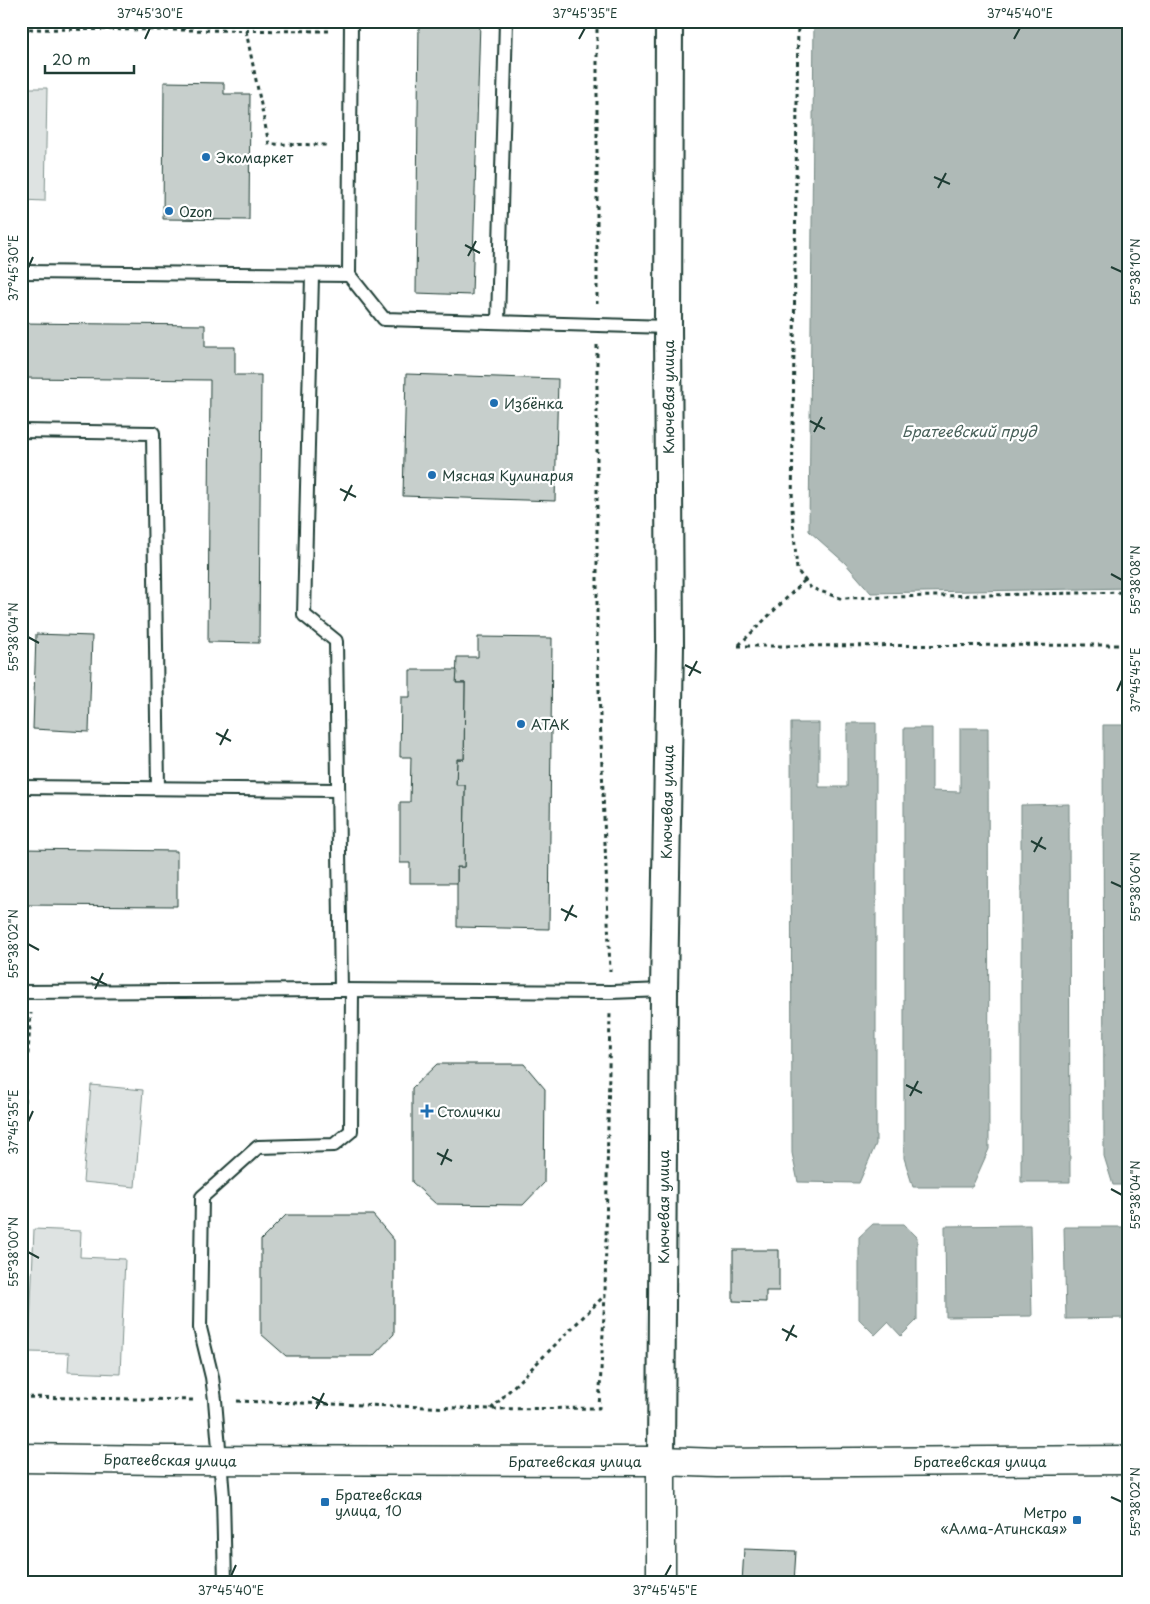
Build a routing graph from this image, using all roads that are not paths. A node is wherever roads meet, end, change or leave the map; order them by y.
1 (506, 21) edge
2 (669, 21) edge
3 (350, 26) edge
4 (21, 272) edge
5 (312, 275) junction
6 (349, 275) junction
7 (498, 322) junction
8 (668, 327) junction
9 (21, 431) edge
10 (21, 787) edge
11 (158, 788) junction
12 (338, 790) junction
13 (664, 990) junction
14 (347, 991) junction
15 (27, 992) edge
16 (21, 1458) edge
17 (219, 1460) junction
18 (1129, 1460) edge
19 (661, 1461) junction
20 (225, 1583) edge
21 (661, 1583) edge

1 - 7 lane
2 - 8 street, Ключевая улица
3 - 6 lane
4 - 5 lane
5 - 6 lane
5 - 12 lane
6 - 7 lane
7 - 8 lane
8 - 13 street, Ключевая улица
9 - 11 lane
10 - 11 lane
11 - 12 lane
12 - 14 lane
13 - 14 lane
13 - 19 street, Ключевая улица
14 - 15 lane
14 - 17 lane
16 - 17 street, Братеевская улица
17 - 19 street, Братеевская улица
17 - 20 lane
18 - 19 street, Братеевская улица
19 - 21 street, Ключевая улица

